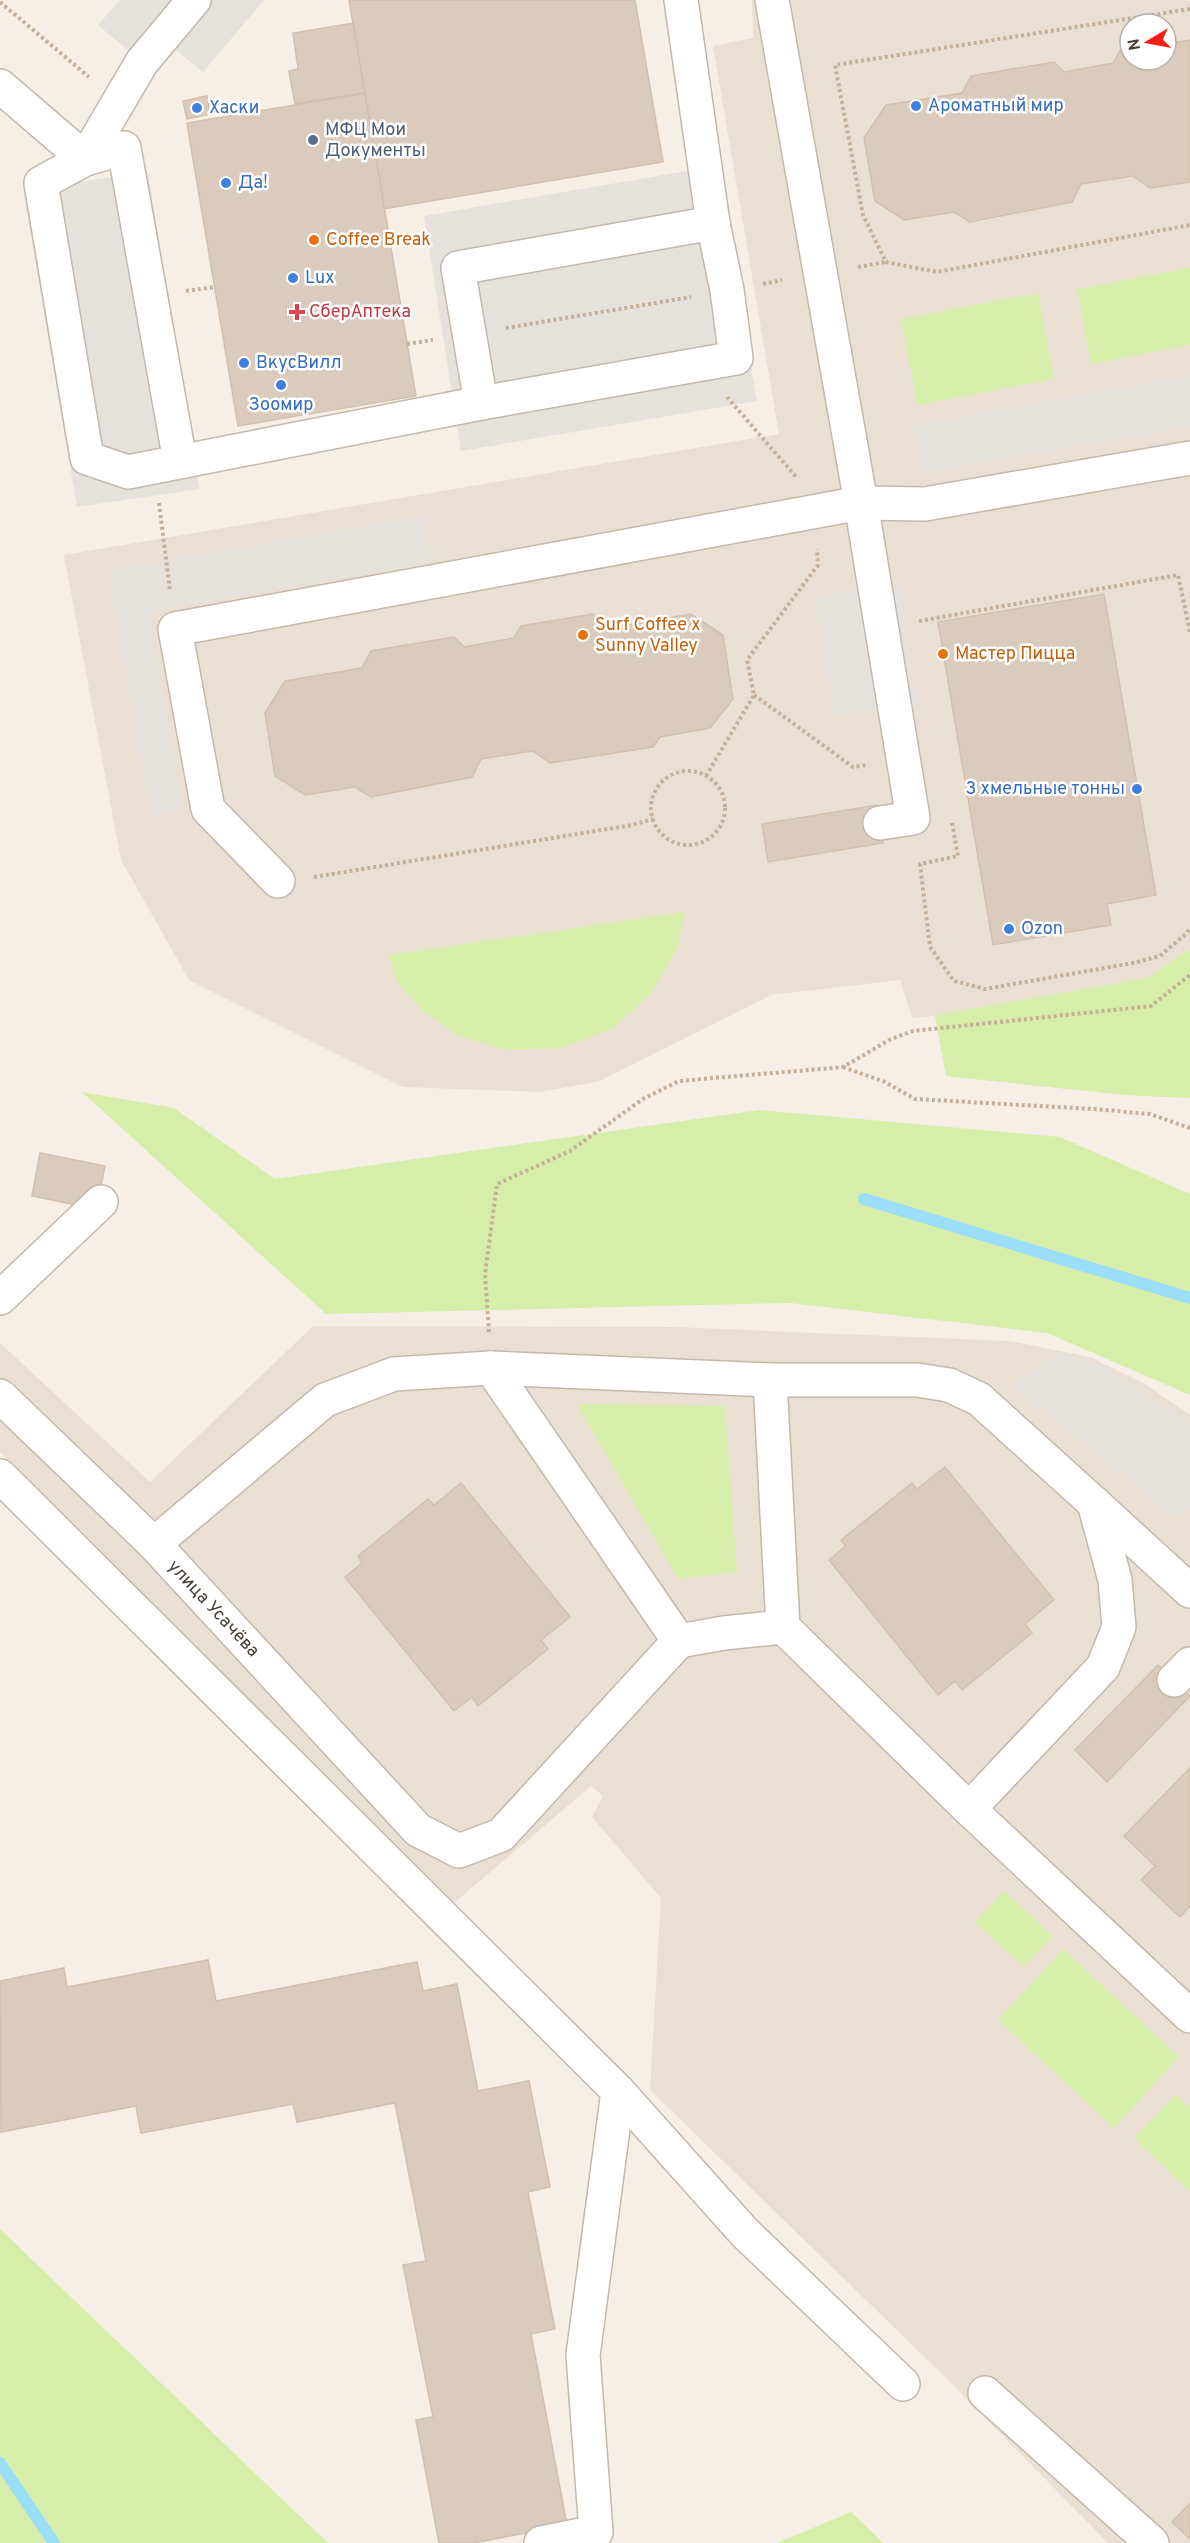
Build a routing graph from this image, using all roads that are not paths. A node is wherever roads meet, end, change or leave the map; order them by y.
1 (194, 0) edge
2 (681, 0) edge
3 (772, 0) edge
4 (0, 86) edge
5 (85, 159) junction
6 (714, 223) junction
7 (481, 403) junction
8 (1190, 458) edge
9 (167, 464) junction
10 (861, 503) junction
11 (880, 824) dead end
12 (278, 881) road end
13 (101, 1202) dead end
14 (0, 1298) edge
15 (491, 1368) junction
16 (770, 1380) junction
17 (0, 1396) edge
18 (0, 1476) edge
19 (1094, 1503) junction
20 (154, 1544) junction
21 (1190, 1591) edge
22 (783, 1627) junction
23 (679, 1641) junction
24 (969, 1809) junction
25 (1190, 2016) edge
26 (618, 2091) junction
27 (903, 2384) dead end
28 (986, 2394) dead end
29 (541, 2543) edge
30 (1152, 2543) edge

1 - 5 street
2 - 6 street
3 - 10 street
4 - 5 street
5 - 9 street
5 - 9 street
6 - 7 street
6 - 7 street
7 - 9 street
8 - 10 street
10 - 11 street
10 - 12 street
13 - 14 street
15 - 16 street
15 - 20 street
15 - 23 street
16 - 19 street
16 - 22 street
17 - 20 street, улица Усачёва
18 - 26 street
19 - 21 street
19 - 24 street
20 - 23 street, улица Усачёва
22 - 23 street
22 - 24 street
24 - 25 street
26 - 27 street
26 - 29 street
28 - 30 street

